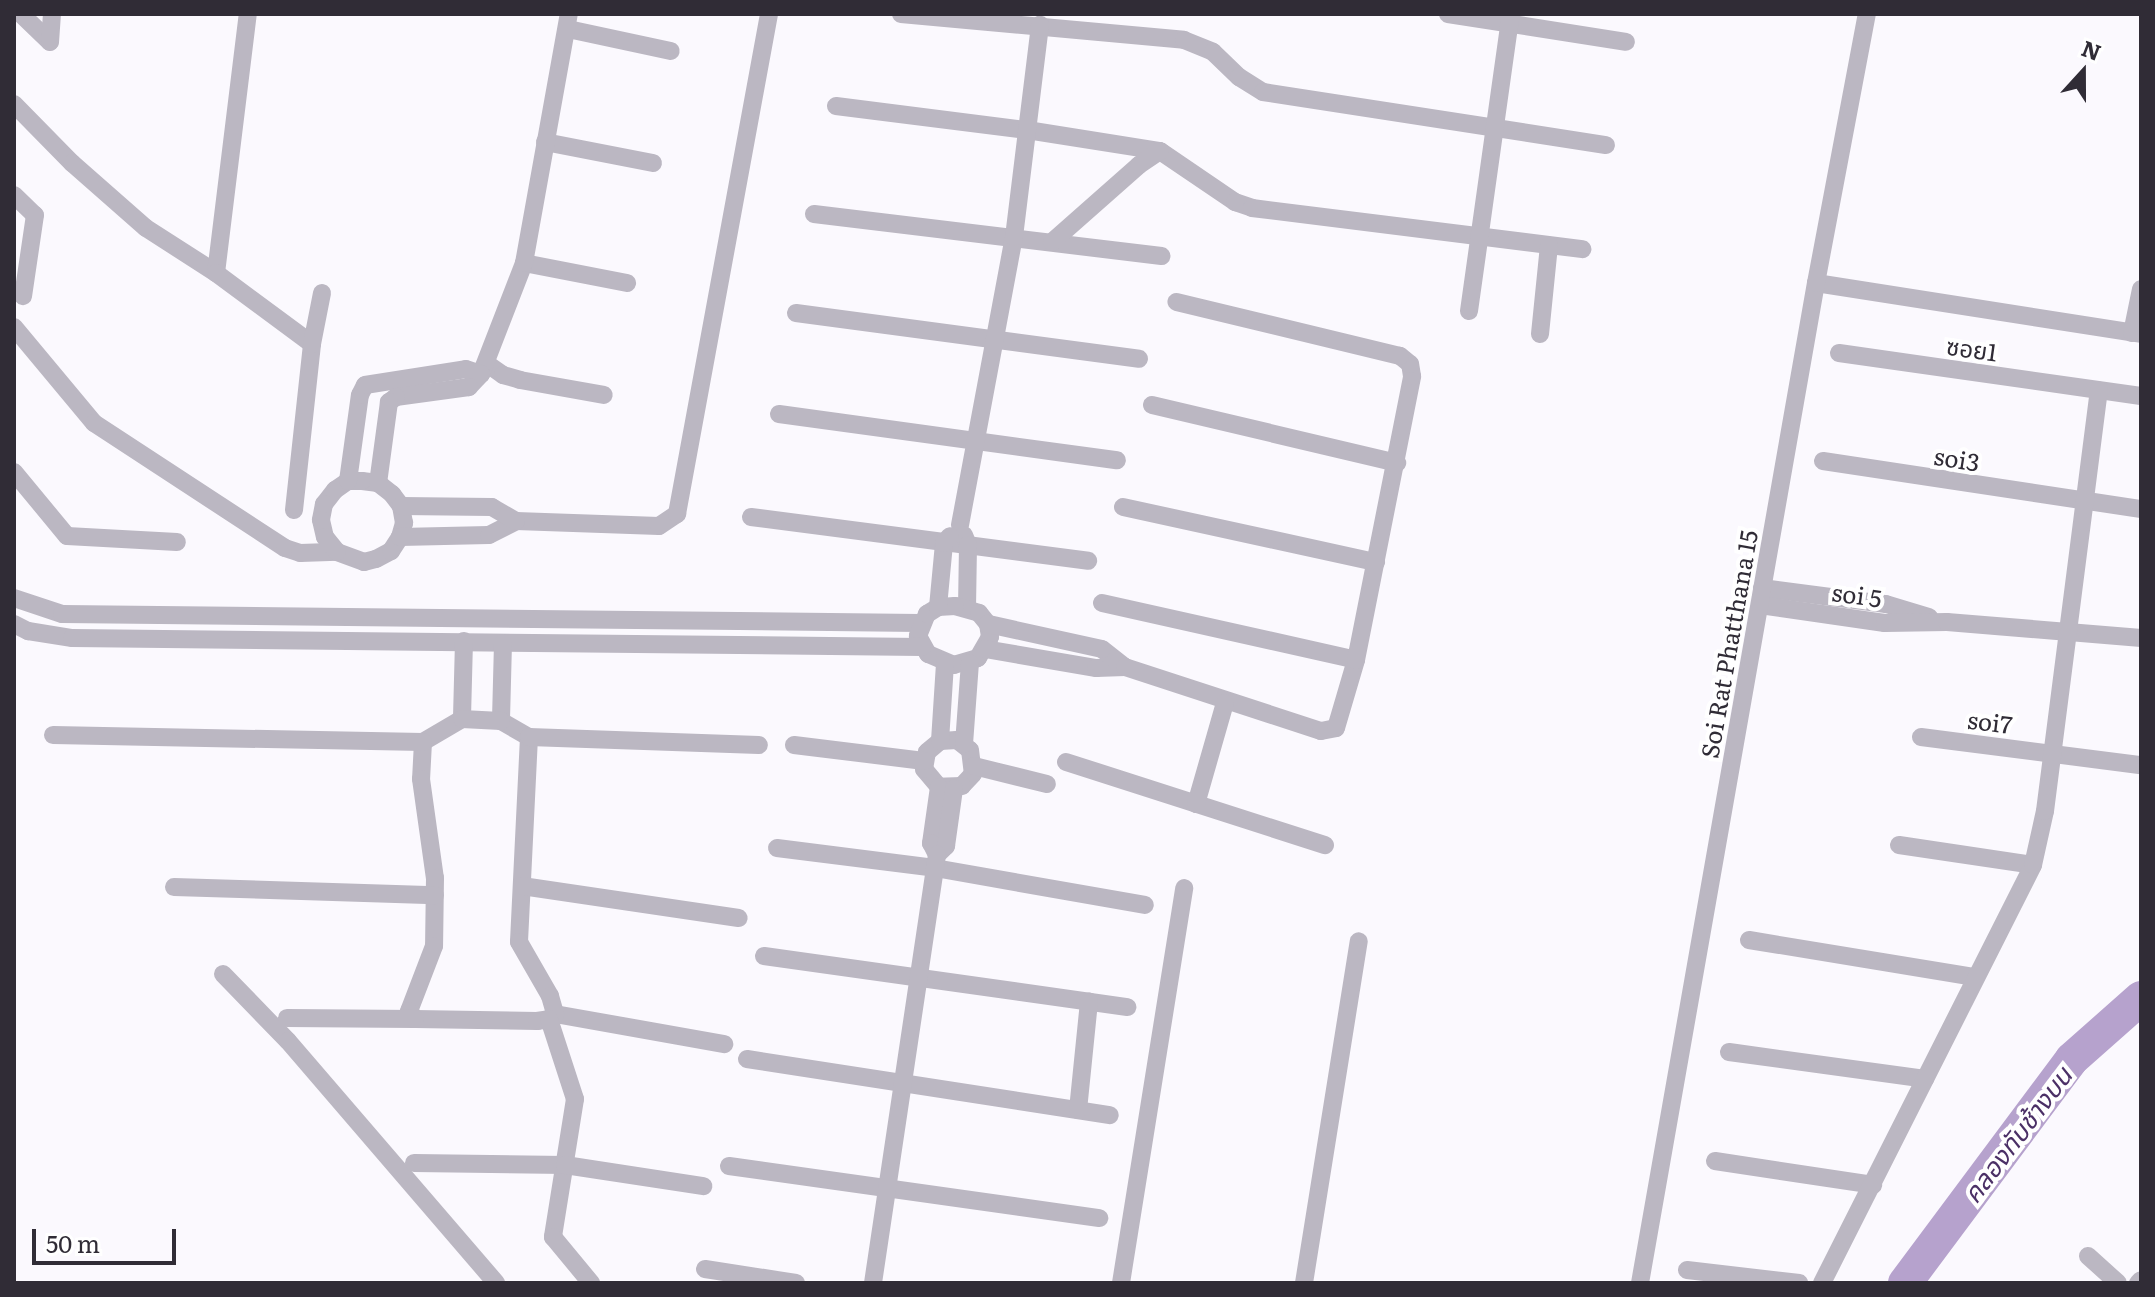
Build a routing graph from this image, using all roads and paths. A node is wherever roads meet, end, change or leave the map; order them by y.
1 (21, 14) edge
2 (52, 14) edge
3 (248, 14) edge
4 (769, 14) edge
5 (901, 14) edge
6 (1448, 14) edge
7 (1867, 14) edge
8 (1510, 19) edge
9 (568, 21) edge
10 (1040, 25) junction
11 (1626, 42) dead end
12 (671, 51) dead end
13 (14, 104) edge
14 (836, 106) dead end
15 (1495, 128) junction
16 (1027, 130) junction
17 (545, 142) junction
18 (1606, 145) dead end
19 (1160, 151) junction
20 (653, 163) dead end
21 (14, 195) edge
22 (814, 214) dead end
23 (1014, 237) junction
24 (1480, 237) junction
25 (1052, 242) junction
26 (1549, 245) junction
27 (1582, 249) dead end
28 (1161, 256) dead end
29 (524, 263) junction
30 (216, 273) junction
31 (627, 283) dead end
32 (1816, 283) junction
33 (2141, 289) edge
34 (322, 293) dead end
35 (23, 296) dead end
36 (1176, 302) dead end
37 (1469, 311) dead end
38 (796, 313) dead end
39 (14, 327) edge
40 (1540, 334) dead end
41 (2136, 334) edge
42 (993, 340) junction
43 (312, 344) junction
44 (1839, 353) dead end
45 (1139, 359) dead end
46 (484, 368) junction
47 (2099, 390) junction
48 (604, 395) dead end
49 (2141, 396) edge
50 (1152, 405) dead end
51 (779, 414) dead end
52 (976, 441) junction
53 (1117, 460) dead end
54 (1823, 461) dead end
55 (1397, 463) junction
56 (14, 472) edge
57 (348, 481) junction
58 (378, 483) junction
59 (2085, 502) junction
60 (401, 506) junction
61 (1123, 507) dead end
62 (2141, 509) edge
63 (294, 510) dead end
64 (751, 517) dead end
65 (516, 521) junction
66 (960, 525) junction
67 (400, 537) junction
68 (177, 542) dead end
69 (944, 543) junction
70 (968, 545) junction
71 (337, 552) junction
72 (1088, 561) dead end
73 (1376, 562) junction
74 (1761, 596) junction
75 (14, 598) edge
76 (1102, 603) dead end
77 (938, 607) junction
78 (967, 608) junction
79 (492, 619) junction
80 (920, 623) junction
81 (14, 624) edge
82 (988, 624) junction
83 (2068, 629) junction
84 (2141, 638) edge
85 (464, 641) junction
86 (497, 643) junction
87 (922, 647) junction
88 (985, 649) junction
89 (1356, 660) junction
90 (945, 663) junction
91 (970, 663) junction
92 (1125, 667) junction
93 (1225, 703) junction
94 (462, 719) junction
95 (501, 721) junction
96 (53, 735) dead end
97 (529, 737) junction
98 (1921, 737) dead end
99 (940, 741) junction
100 (423, 742) junction
101 (964, 744) junction
102 (759, 745) dead end
103 (794, 745) dead end
104 (2053, 752) junction
105 (924, 761) junction
106 (1066, 762) dead end
107 (2141, 765) edge
108 (974, 766) junction
109 (1047, 784) dead end
110 (946, 788) junction
111 (1196, 804) junction
112 (1325, 845) dead end
113 (1899, 845) dead end
114 (777, 848) dead end
115 (936, 862) junction
116 (2033, 865) junction
117 (522, 886) junction
118 (174, 887) dead end
119 (1184, 888) dead end
120 (435, 895) junction
121 (1145, 905) dead end
122 (739, 918) dead end
123 (1749, 940) dead end
124 (1359, 941) dead end
125 (764, 956) dead end
126 (223, 974) dead end
127 (1975, 977) junction
128 (919, 978) junction
129 (1089, 1002) junction
130 (1127, 1007) dead end
131 (552, 1017) junction
132 (287, 1018) dead end
133 (415, 1019) junction
134 (724, 1044) dead end
135 (1729, 1052) dead end
136 (747, 1059) dead end
137 (1925, 1079) junction
138 (903, 1083) junction
139 (1078, 1110) junction
140 (1110, 1115) dead end
141 (1715, 1161) dead end
142 (414, 1163) dead end
143 (565, 1165) junction
144 (729, 1166) dead end
145 (1873, 1185) junction
146 (703, 1186) dead end
147 (887, 1188) junction
148 (1099, 1218) dead end
149 (2088, 1256) dead end
150 (705, 1269) dead end
151 (1687, 1270) dead end
152 (496, 1283) edge
153 (591, 1283) edge
154 (796, 1283) edge
155 (873, 1283) edge
156 (1121, 1283) edge
157 (1304, 1283) edge
158 (1640, 1283) edge
159 (1799, 1283) edge
160 (1822, 1283) edge
161 (2118, 1283) edge

1 - 2 street
3 - 30 street
4 - 65 street
5 - 10 street
6 - 8 street
7 - 32 street, Soi Rat Phatthana 15
8 - 11 street
8 - 15 street
9 - 12 street
9 - 17 street
10 - 15 street
10 - 16 street
13 - 30 street
14 - 16 street
15 - 18 street
15 - 24 street
16 - 19 street
16 - 23 street
17 - 20 street
17 - 29 street
19 - 24 street
19 - 25 street
21 - 35 street
22 - 23 street
23 - 25 street
23 - 42 street
24 - 26 street
24 - 37 street
25 - 28 street
26 - 27 street
26 - 40 street
29 - 31 street
29 - 46 street
30 - 43 street
32 - 41 street
32 - 74 street, Soi Rat Phatthana 15
33 - 41 street
34 - 43 street
36 - 55 street
38 - 42 street
39 - 71 street
42 - 45 street
42 - 52 street
43 - 63 street
44 - 47 street, ซอย1
46 - 48 street
46 - 57 street
46 - 58 street
47 - 49 street, ซอย1
47 - 59 street
50 - 55 street
51 - 52 street
52 - 53 street
52 - 66 street
54 - 59 street, soi3
55 - 73 street
56 - 68 street
57 - 58 street
57 - 71 street
58 - 60 street
59 - 62 street, soi3
59 - 83 street
60 - 65 street
60 - 67 street
61 - 73 street
64 - 69 street
65 - 67 street
66 - 69 street
66 - 70 street
67 - 71 street
69 - 70 street
69 - 77 street
70 - 72 street
70 - 78 street
73 - 89 street
74 - 83 street, soi 5
74 - 158 street, Soi Rat Phatthana 15
75 - 79 street
76 - 89 street
77 - 78 street
77 - 80 street
78 - 82 street
79 - 80 street
79 - 86 street
80 - 87 street
81 - 85 street
82 - 88 street
82 - 92 street
83 - 84 street, soi 5
83 - 104 street
85 - 86 street
85 - 94 street
86 - 87 street
86 - 95 street
87 - 90 street
88 - 91 street
88 - 92 street
89 - 93 street
90 - 91 street
90 - 99 street
91 - 101 street
92 - 93 street
93 - 111 street
94 - 95 street
94 - 100 street
95 - 97 street
96 - 100 street
97 - 102 street
97 - 117 street
98 - 104 street, soi7
99 - 101 street
99 - 105 street
100 - 120 street
101 - 108 street
103 - 105 street
104 - 107 street, soi7
104 - 116 street
105 - 110 street
106 - 111 street
108 - 109 street
108 - 110 street
110 - 115 street
111 - 112 street
113 - 116 street
114 - 115 street
115 - 121 street
115 - 128 street
116 - 127 street
117 - 122 street
117 - 131 street
118 - 120 street
119 - 156 street
120 - 133 street
123 - 127 street
124 - 157 street
125 - 128 street
126 - 152 street
127 - 137 street
128 - 129 street
128 - 138 street
129 - 130 street
129 - 139 street
131 - 133 street
131 - 134 street
131 - 143 street
132 - 133 street
135 - 137 street
136 - 138 street
137 - 145 street
138 - 139 street
138 - 147 street
139 - 140 street
141 - 145 street
142 - 143 street
143 - 146 street
143 - 153 street
144 - 147 street
145 - 160 street
147 - 148 street
147 - 155 street
149 - 161 street
150 - 154 street
151 - 159 street

